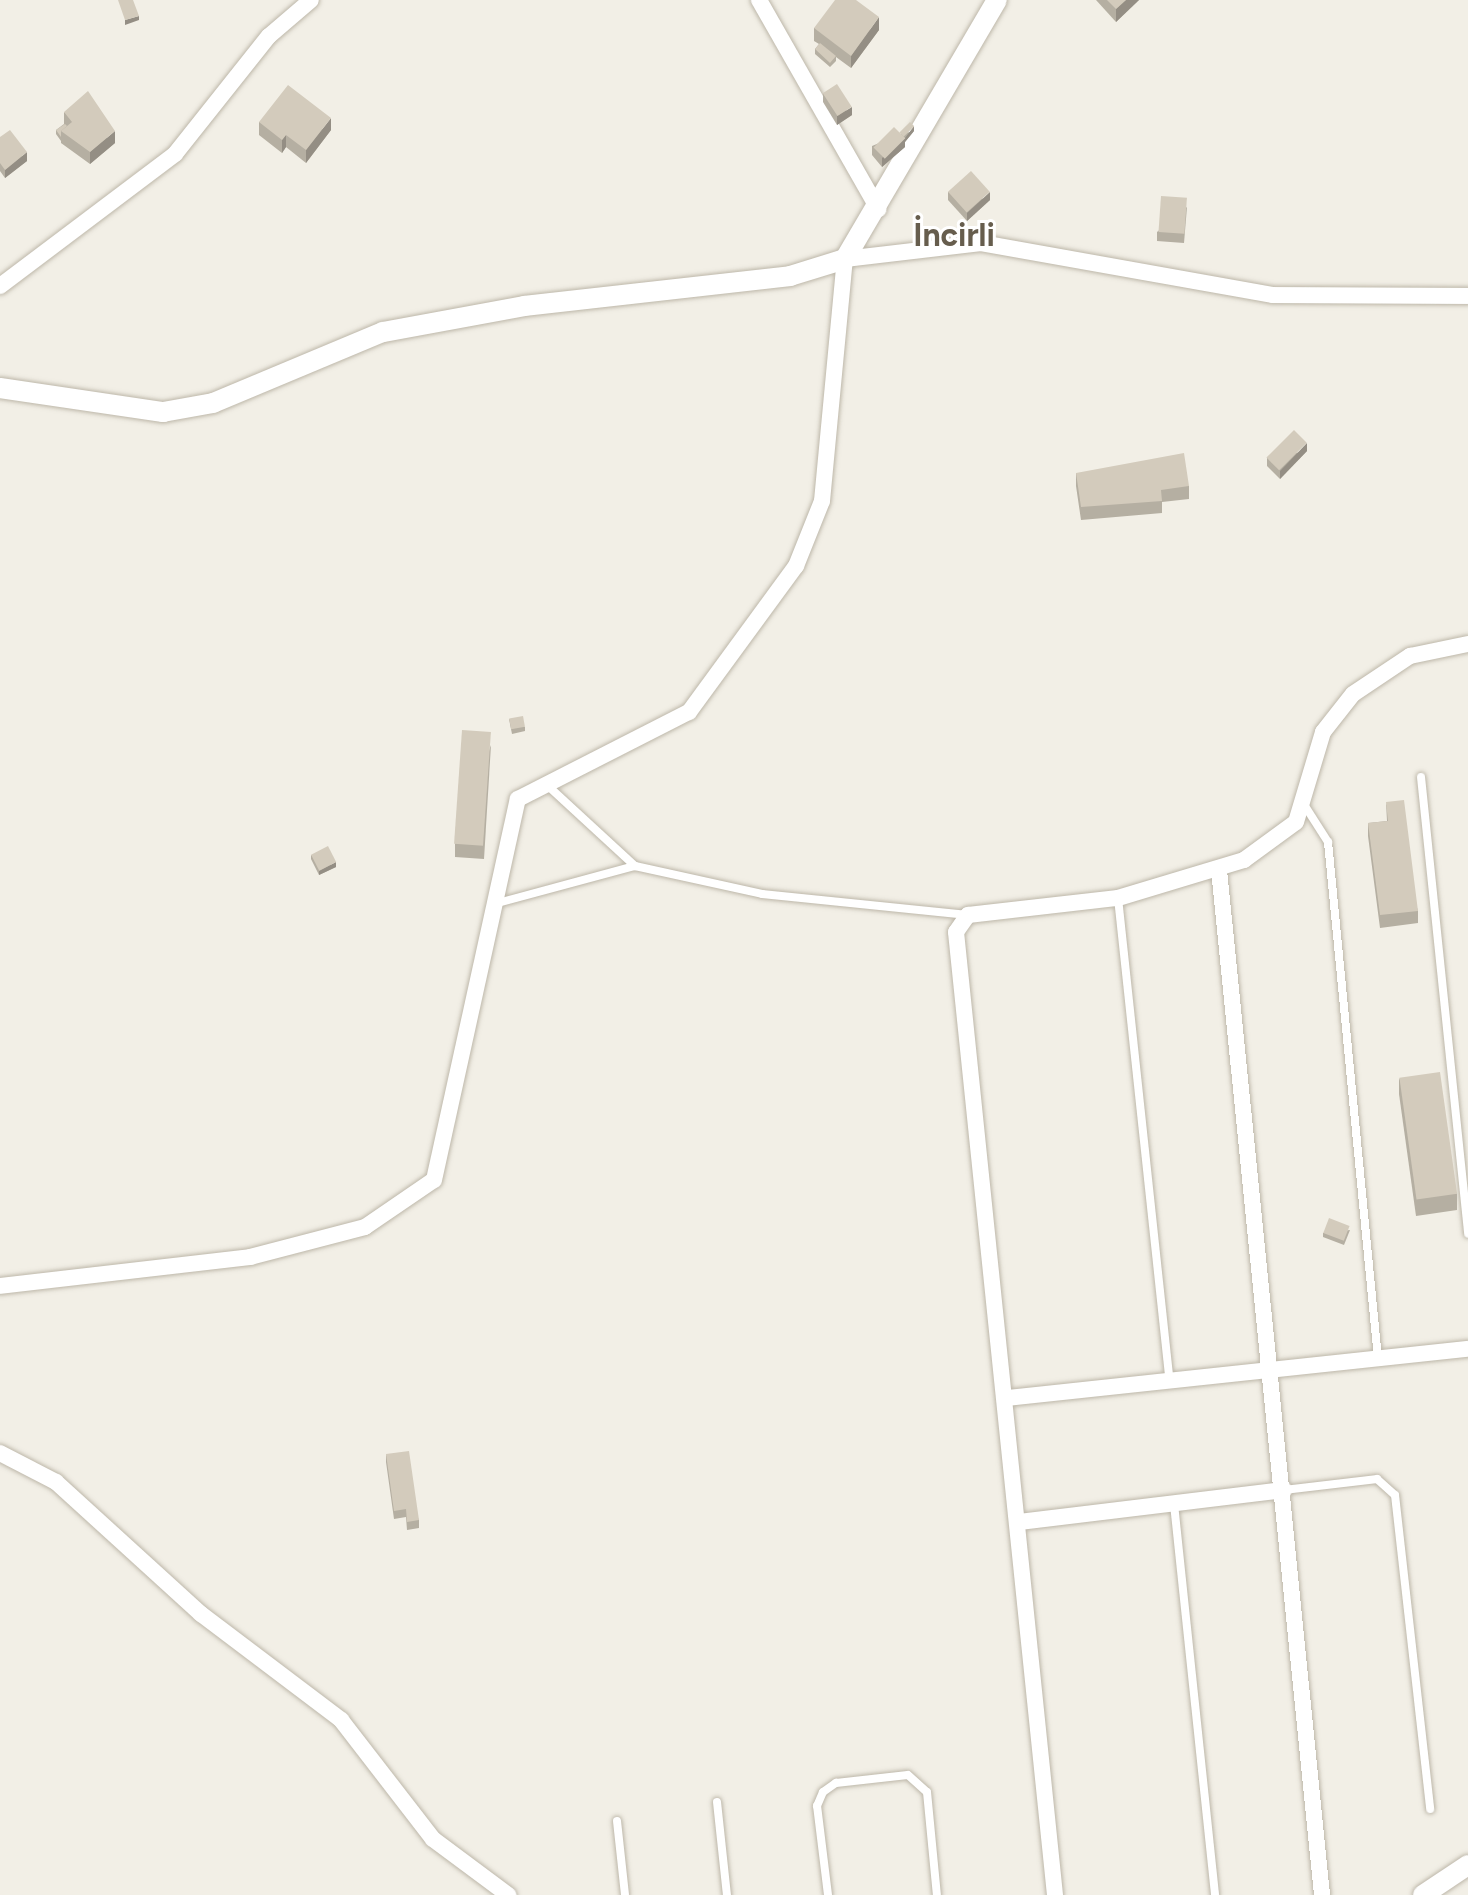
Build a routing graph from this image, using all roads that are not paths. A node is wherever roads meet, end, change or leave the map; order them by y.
1 (311, 0) edge
2 (759, 0) edge
3 (997, 0) edge
4 (878, 209) junction
5 (845, 259) junction
6 (0, 286) edge
7 (1468, 296) edge
8 (0, 388) edge
9 (1468, 644) edge
10 (1421, 777) dead end
11 (546, 784) junction
12 (1305, 806) junction
13 (635, 866) junction
14 (1219, 870) junction
15 (1118, 898) junction
16 (489, 906) junction
17 (968, 915) junction
18 (1468, 1234) edge
19 (0, 1286) edge
20 (1468, 1349) edge
21 (1378, 1358) junction
22 (1272, 1370) junction
23 (1170, 1381) junction
24 (1007, 1398) junction
25 (0, 1453) edge
26 (1284, 1490) junction
27 (1174, 1503) junction
28 (1019, 1522) junction
29 (717, 1802) dead end
30 (1430, 1809) dead end
31 (617, 1821) dead end
32 (1468, 1865) edge
33 (508, 1895) edge
34 (625, 1895) edge
35 (727, 1895) edge
36 (828, 1895) edge
37 (937, 1895) edge
38 (1055, 1895) edge
39 (1215, 1895) edge
40 (1322, 1895) edge
41 (1423, 1895) edge

1 - 6 street
2 - 4 street
3 - 4 street
4 - 5 street
5 - 7 street
5 - 8 street
5 - 11 street
9 - 12 street
10 - 18 lane
11 - 13 lane
11 - 16 street
12 - 14 street
12 - 21 lane
13 - 16 lane
13 - 17 lane
14 - 15 street
14 - 22 street
15 - 17 street
15 - 23 lane
16 - 19 street
17 - 24 street
20 - 21 street
21 - 22 street
22 - 23 street
22 - 26 street
23 - 24 street
24 - 28 street
25 - 33 street
26 - 27 street
26 - 30 lane
26 - 40 street
27 - 28 street
27 - 39 lane
28 - 38 street
29 - 35 lane
31 - 34 lane
32 - 41 street
36 - 37 lane

